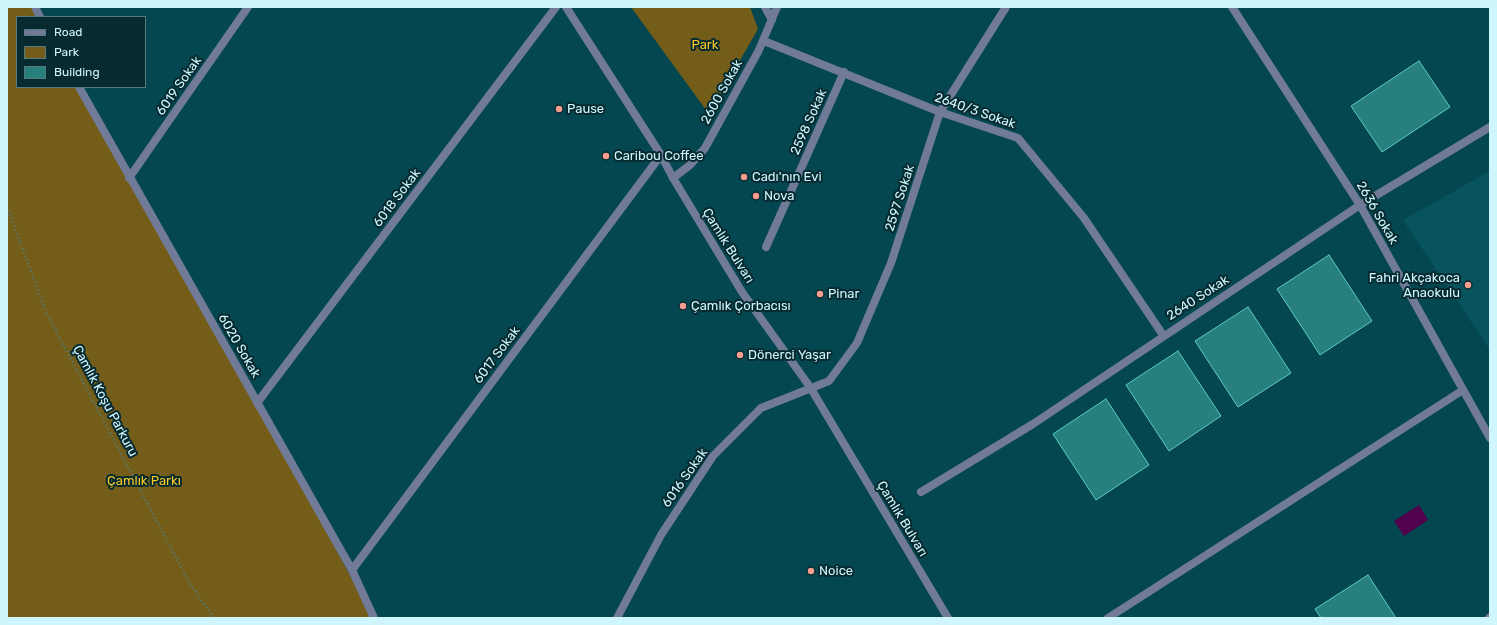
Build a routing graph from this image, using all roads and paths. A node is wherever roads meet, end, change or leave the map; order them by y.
1 (35, 7) edge
2 (248, 7) edge
3 (556, 7) edge
4 (566, 7) edge
5 (765, 7) edge
6 (777, 7) edge
7 (1006, 7) edge
8 (1232, 7) edge
9 (40, 16) edge
10 (772, 20) junction
11 (764, 41) junction
12 (844, 72) junction
13 (80, 88) edge
14 (940, 112) junction
15 (1490, 127) edge
16 (661, 155) junction
17 (129, 178) junction
18 (673, 178) junction
19 (1360, 205) junction
20 (7, 207) edge
21 (766, 247) dead end
22 (1163, 335) junction
23 (810, 387) junction
24 (1463, 390) junction
25 (257, 403) junction
26 (1490, 438) edge
27 (922, 492) dead end
28 (352, 570) junction
29 (214, 618) edge
30 (374, 618) edge
31 (617, 618) edge
32 (948, 618) edge
33 (1108, 618) edge

1 - 9 street
2 - 17 street, 6019 Sokak
3 - 25 street, 6018 Sokak
4 - 16 street, Çamlık Bulvarı
5 - 10 street
6 - 10 street, 2600 Sokak
7 - 14 street, 2597 Sokak
8 - 19 street, 2636 Sokak
10 - 11 street, 2600 Sokak
11 - 12 street, 2640/3 Sokak
11 - 18 street, 2600 Sokak
12 - 14 street, 2640/3 Sokak
12 - 21 street, 2598 Sokak
13 - 17 street, 6020 Sokak
14 - 22 street, 2640/3 Sokak
14 - 23 street, 2597 Sokak
15 - 19 street, 2640 Sokak
16 - 18 street, Çamlık Bulvarı
16 - 28 street, 6017 Sokak
17 - 25 street, 6020 Sokak
18 - 23 street, Çamlık Bulvarı
19 - 22 street, 2640 Sokak
19 - 24 street, 2636 Sokak
20 - 29 path, Çamlık Koşu Parkuru
22 - 27 street, 2640 Sokak
23 - 31 street, 6016 Sokak
23 - 32 street, Çamlık Bulvarı
24 - 26 street, 2636 Sokak
24 - 33 street
25 - 28 street, 6020 Sokak
28 - 30 street, 6020 Sokak

